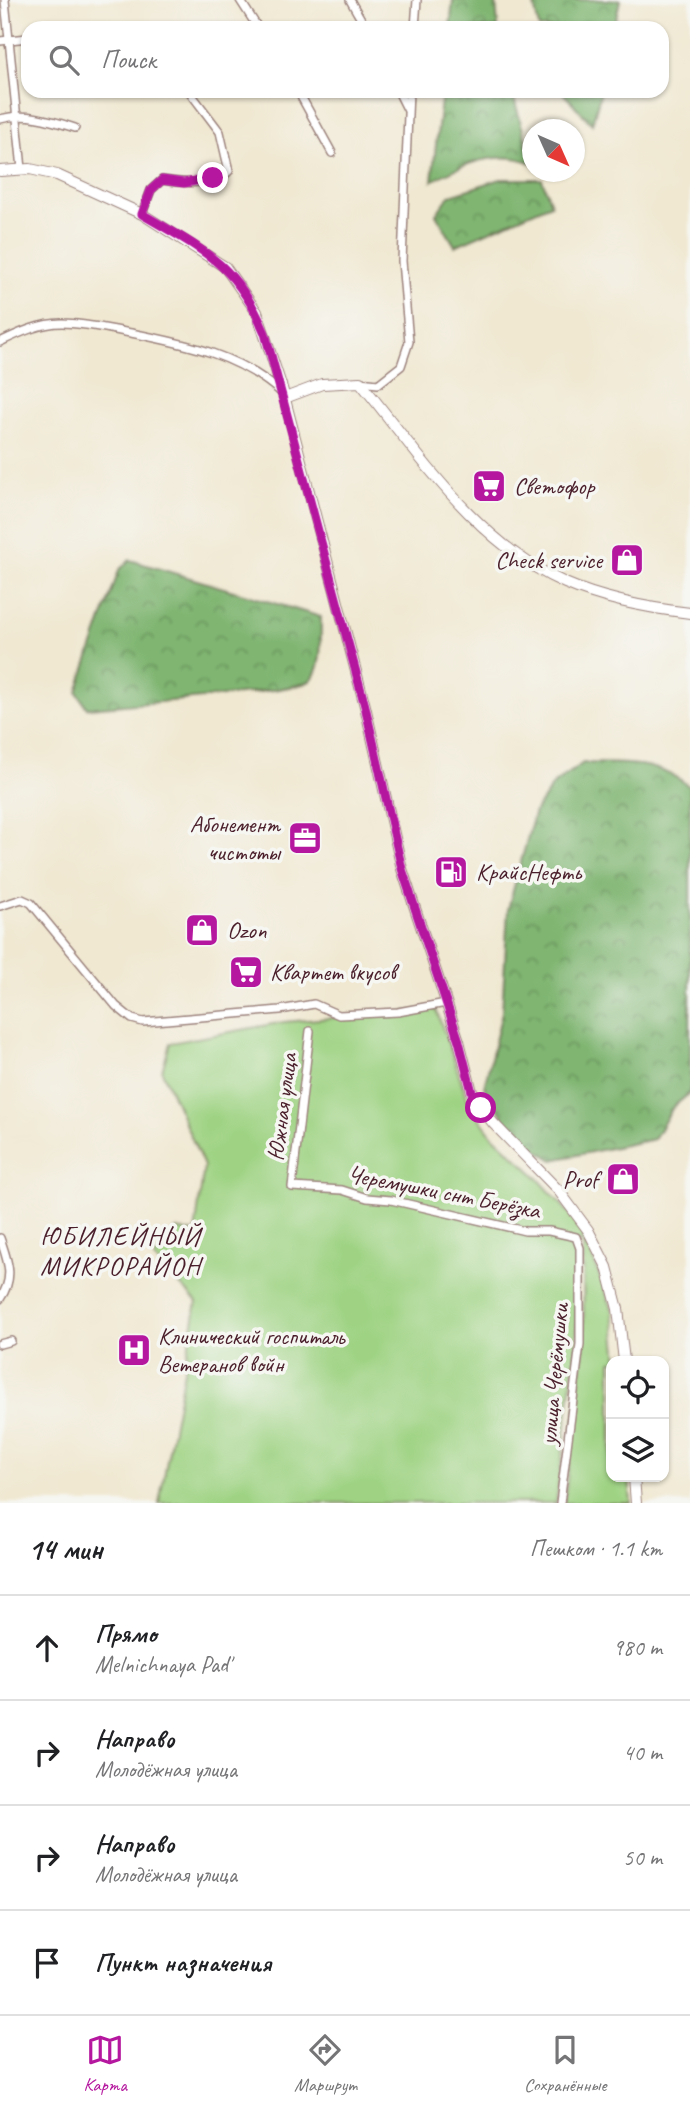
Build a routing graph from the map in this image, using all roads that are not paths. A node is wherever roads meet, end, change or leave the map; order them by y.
1 (5, 0) edge
2 (240, 0) edge
3 (350, 0) edge
4 (417, 0) edge
5 (254, 21) edge
6 (362, 21) edge
7 (416, 21) edge
8 (4, 41) edge
9 (194, 98) edge
10 (302, 98) edge
11 (402, 98) edge
12 (408, 98) edge
13 (407, 109) junction
14 (14, 116) junction
15 (0, 119) edge
16 (75, 128) dead end
17 (332, 153) dead end
18 (22, 169) junction
19 (0, 171) edge
20 (142, 214) junction
21 (0, 342) edge
22 (360, 382) junction
23 (284, 397) junction
24 (690, 613) edge
25 (0, 906) edge
26 (446, 1003) junction
27 (310, 1031) dead end
28 (292, 1187) joint
29 (0, 1238) edge
30 (580, 1248) joint
31 (0, 1299) edge
32 (11, 1341) dead end
33 (0, 1344) edge
34 (623, 1356) edge
35 (634, 1482) edge
36 (560, 1503) edge
37 (636, 1503) edge

1 - 8 street
2 - 5 street
3 - 6 street
4 - 7 street
8 - 14 street
9 - 20 street
10 - 17 street
11 - 13 street
12 - 13 street
13 - 22 street
14 - 15 street
14 - 16 street
14 - 18 street
18 - 19 street
18 - 20 street
20 - 23 street
21 - 23 street
22 - 23 street
22 - 24 street
23 - 26 street
25 - 26 street
26 - 34 street
27 - 28 street, Южная улица
28 - 30 street, Черемушки снт Берёзка
29 - 31 street
30 - 36 street, улица Черёмушки
32 - 33 street
35 - 37 street

